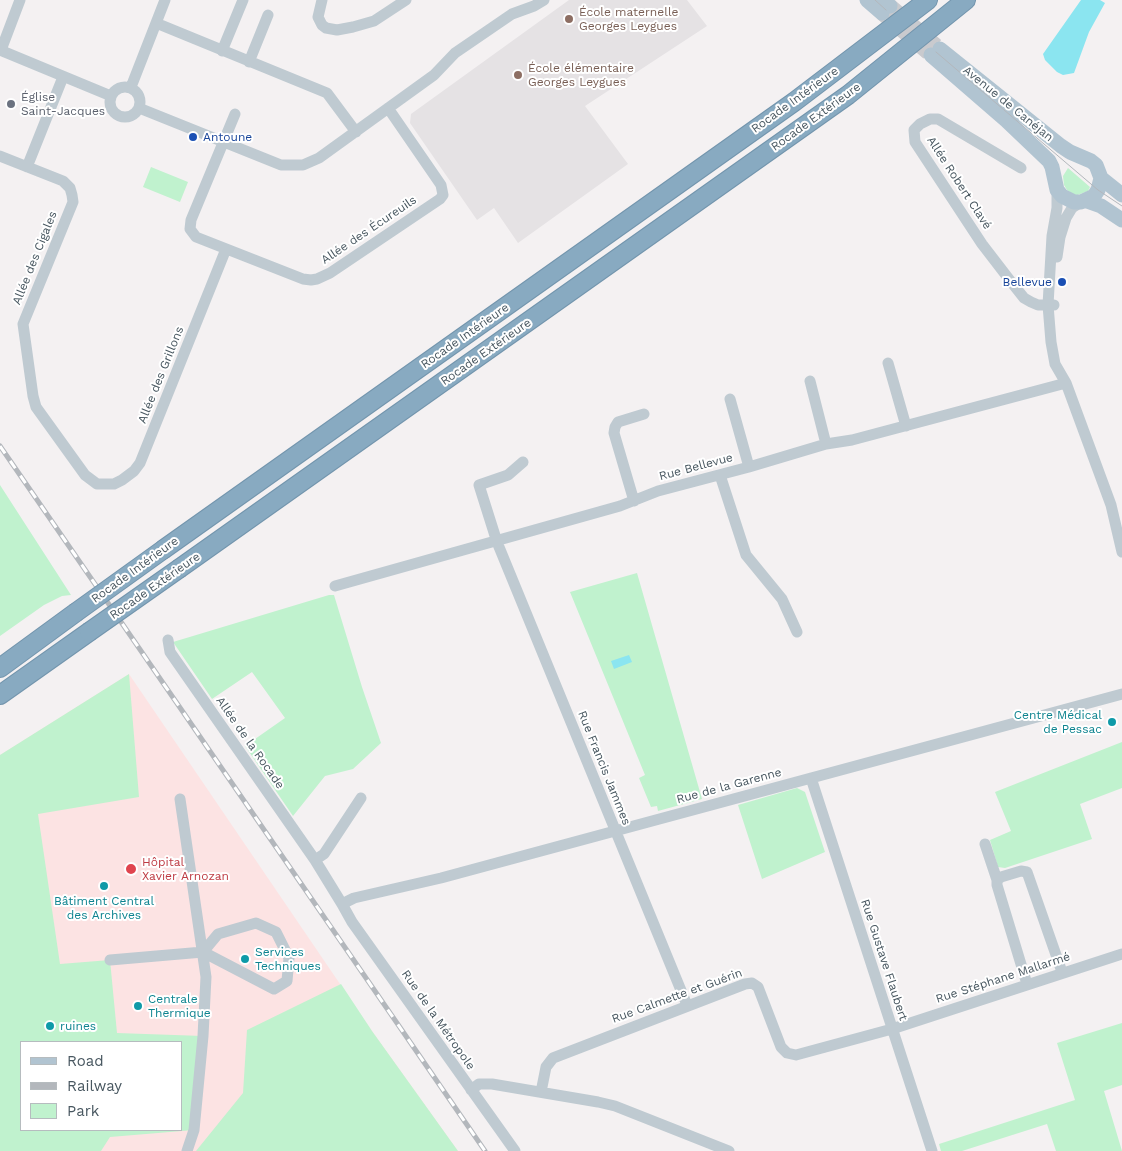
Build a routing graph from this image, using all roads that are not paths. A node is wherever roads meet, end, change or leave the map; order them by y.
1 (20, 0) edge
2 (165, 0) edge
3 (243, 0) edge
4 (322, 0) edge
5 (406, 0) edge
6 (544, 0) edge
7 (867, 0) edge
8 (928, 0) edge
9 (966, 0) edge
10 (885, 6) tunnel mouth
11 (268, 15) dead end
12 (156, 23) junction
13 (1, 50) edge
14 (222, 50) junction
15 (249, 62) junction
16 (63, 76) junction
17 (131, 87) junction
18 (111, 96) junction
19 (139, 108) junction
20 (388, 108) junction
21 (235, 114) dead end
22 (356, 132) junction
23 (224, 141) junction
24 (0, 156) edge
25 (1078, 156) junction
26 (27, 167) junction
27 (1021, 168) dead end
28 (1101, 178) junction
29 (1056, 183) junction
30 (1122, 194) edge
31 (1084, 202) junction
32 (1122, 220) edge
33 (226, 249) junction
34 (1052, 305) junction
35 (888, 363) dead end
36 (810, 381) dead end
37 (1066, 383) junction
38 (730, 399) dead end
39 (644, 414) dead end
40 (906, 426) junction
41 (826, 444) junction
42 (523, 462) dead end
43 (749, 467) junction
44 (720, 475) junction
45 (97, 484) joint
46 (634, 500) junction
47 (1111, 505) junction
48 (1122, 526) edge
49 (497, 542) junction
50 (1122, 552) edge
51 (335, 586) dead end
52 (797, 632) dead end
53 (168, 640) dead end
54 (0, 668) edge
55 (1122, 694) edge
56 (0, 695) edge
57 (811, 778) junction
58 (361, 798) dead end
59 (180, 799) dead end
60 (615, 831) junction
61 (985, 844) dead end
62 (315, 860) junction
63 (997, 880) junction
64 (342, 904) junction
65 (203, 952) junction
66 (1122, 954) edge
67 (110, 960) dead end
68 (1062, 972) junction
69 (1027, 984) junction
70 (687, 1005) junction
71 (892, 1029) junction
72 (471, 1090) junction
73 (540, 1092) junction
74 (187, 1151) edge
75 (515, 1151) edge
76 (729, 1151) edge
77 (932, 1151) edge

1 - 13 street
2 - 12 street
3 - 14 street
4 - 5 street
6 - 20 street
7 - 10 main road
8 - 54 highway, Rocade Intérieure, bridge
9 - 56 highway, Rocade Extérieure, bridge
11 - 15 street
12 - 14 street
12 - 17 street
13 - 16 street
14 - 15 street
15 - 22 street
16 - 18 street
16 - 26 street
17 - 18 street
17 - 19 street
18 - 19 street
19 - 23 street
20 - 22 street
20 - 33 street, Allée des Écureuils
21 - 23 street, Allée des Écureuils
22 - 23 street
23 - 33 street, Allée des Écureuils
24 - 26 street, Allée des Cigales
25 - 28 main road, Avenue de Canéjan
25 - 29 main road
25 - 29 main road, Avenue de Canéjan
26 - 45 street, Allée des Cigales
27 - 34 street, Allée Robert Clavé
28 - 30 main road, Avenue de Canéjan
28 - 31 main road
29 - 31 main road
29 - 34 street
31 - 32 main road
31 - 34 street
33 - 45 street, Allée des Grillons
34 - 37 street
35 - 40 street
36 - 41 street
37 - 40 street, Rue Bellevue
37 - 47 street
38 - 43 street
39 - 46 street
40 - 41 street, Rue Bellevue
41 - 43 street, Rue Bellevue
42 - 49 street, Rue Francis Jammes
43 - 44 street, Rue Bellevue
44 - 46 street, Rue Bellevue
44 - 52 street
46 - 49 street, Rue Bellevue
47 - 48 street
47 - 50 street
49 - 51 street, Rue Bellevue
49 - 60 street, Rue Francis Jammes
53 - 62 street, Allée de la Rocade
55 - 57 street, Rue de la Garenne
57 - 60 street, Rue de la Garenne
57 - 71 street, Rue Gustave Flaubert
58 - 62 street
59 - 65 street
60 - 64 street, Rue de la Garenne
60 - 70 street, Rue Francis Jammes
61 - 63 street
62 - 64 street, Allée de la Rocade
63 - 68 street
63 - 69 street
64 - 72 street, Rue de la Métropole
65 - 65 street
65 - 67 street
65 - 74 street
66 - 68 street, Rue Stéphane Mallarmé
68 - 69 street, Rue Stéphane Mallarmé
69 - 71 street, Rue Stéphane Mallarmé
70 - 71 street, Rue Calmette et Guérin
70 - 73 street, Rue Calmette et Guérin
71 - 77 street, Rue Gustave Flaubert
72 - 73 street
72 - 75 street, Rue de la Métropole
73 - 76 street

